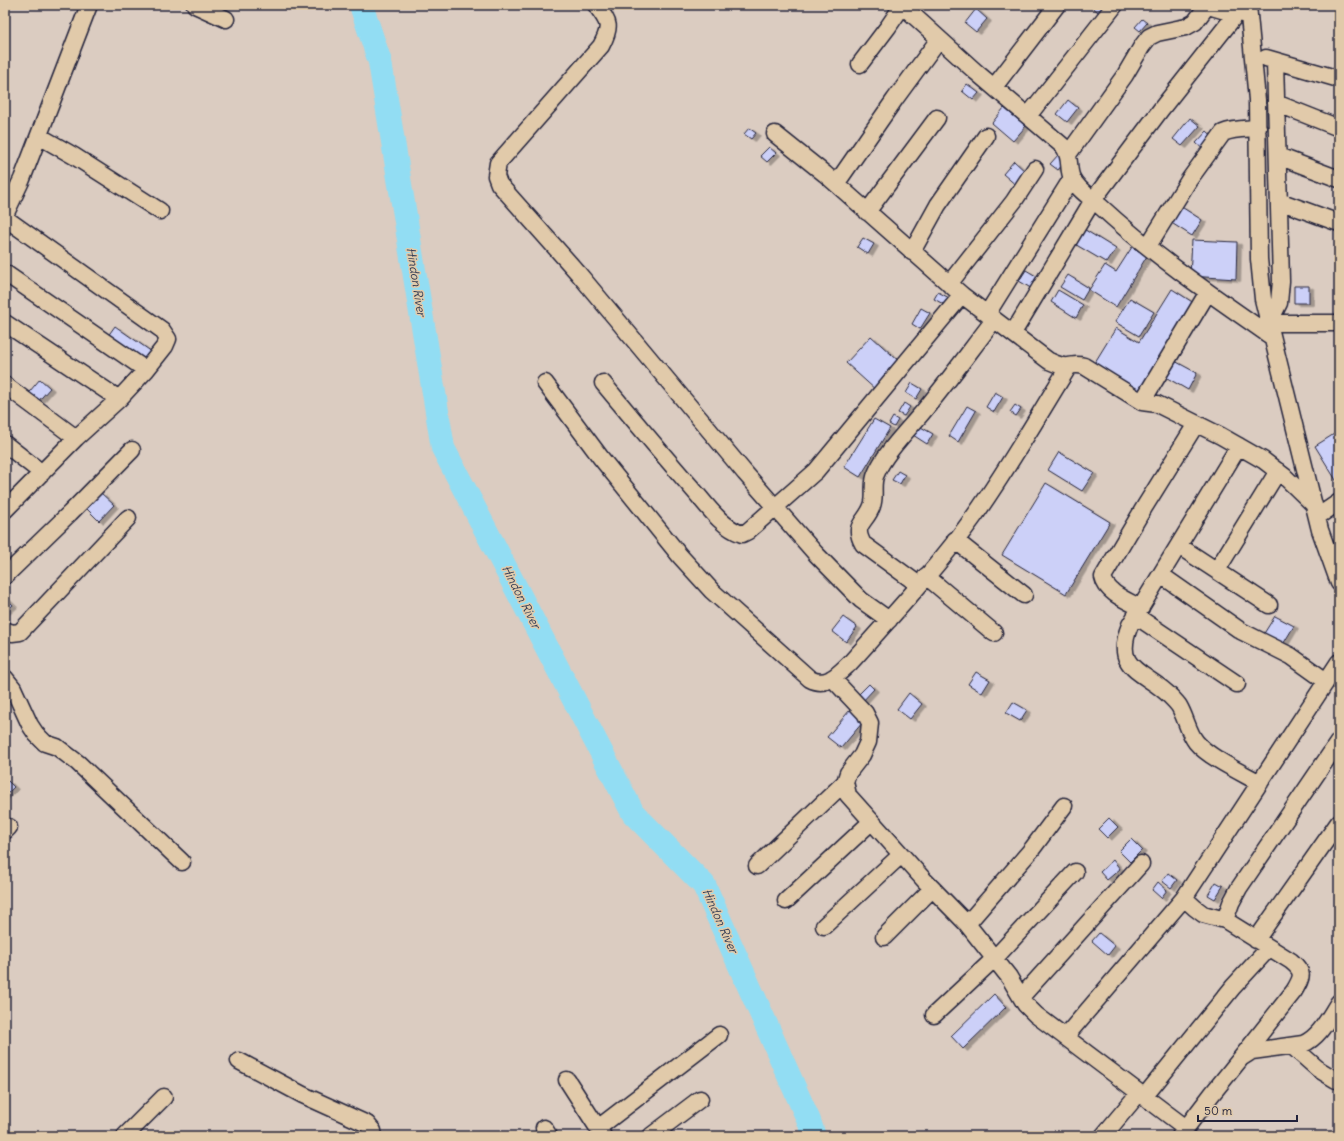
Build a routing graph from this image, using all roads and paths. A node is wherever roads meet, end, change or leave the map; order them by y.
1 (89, 5) edge
2 (195, 5) edge
3 (596, 5) edge
4 (1057, 5) edge
5 (1115, 5) edge
6 (903, 6) edge
7 (1206, 6) edge
8 (1245, 11) edge
9 (226, 19) dead end
10 (939, 39) junction
11 (1253, 54) junction
12 (1275, 60) junction
13 (860, 64) dead end
14 (1339, 79) edge
15 (994, 87) junction
16 (1276, 103) junction
17 (1028, 116) junction
18 (937, 118) dead end
19 (1258, 128) junction
20 (1339, 128) edge
21 (775, 134) dead end
22 (38, 136) junction
23 (986, 136) dead end
24 (1068, 153) junction
25 (1278, 156) junction
26 (1035, 169) dead end
27 (1072, 178) junction
28 (1339, 179) edge
29 (836, 184) junction
30 (1093, 200) junction
31 (1279, 201) junction
32 (160, 211) dead end
33 (867, 212) junction
34 (5, 215) edge
35 (5, 218) edge
36 (1339, 223) edge
37 (1148, 246) junction
38 (912, 252) junction
39 (5, 273) edge
40 (949, 284) junction
41 (1208, 292) junction
42 (962, 295) junction
43 (991, 317) junction
44 (5, 323) edge
45 (1339, 323) edge
46 (1270, 330) junction
47 (1013, 333) junction
48 (1069, 366) junction
49 (146, 370) junction
50 (545, 383) dead end
51 (603, 383) dead end
52 (5, 385) edge
53 (119, 399) junction
54 (1142, 402) junction
55 (1196, 424) junction
56 (76, 438) junction
57 (5, 444) edge
58 (1239, 446) junction
59 (132, 450) dead end
60 (1278, 471) junction
61 (42, 473) junction
62 (1339, 502) edge
63 (775, 507) junction
64 (5, 510) edge
65 (1316, 511) junction
66 (128, 518) dead end
67 (955, 540) junction
68 (1179, 546) junction
69 (1217, 570) junction
70 (1161, 575) junction
71 (5, 576) edge
72 (923, 580) junction
73 (1339, 584) edge
74 (1024, 596) dead end
75 (1269, 605) dead end
76 (1138, 612) junction
77 (889, 620) junction
78 (5, 630) edge
79 (994, 633) dead end
80 (1339, 662) edge
81 (5, 678) edge
82 (832, 678) junction
83 (1326, 681) junction
84 (1237, 684) dead end
85 (1339, 741) edge
86 (845, 782) junction
87 (1260, 784) junction
88 (1064, 806) dead end
89 (871, 822) junction
90 (1339, 822) edge
91 (901, 855) junction
92 (182, 862) dead end
93 (1141, 864) dead end
94 (757, 866) dead end
95 (1075, 872) dead end
96 (932, 889) junction
97 (1184, 898) junction
98 (786, 901) dead end
99 (1225, 920) junction
100 (967, 924) junction
101 (824, 926) dead end
102 (884, 937) dead end
103 (1262, 944) junction
104 (995, 958) junction
105 (1022, 996) junction
106 (1339, 1002) edge
107 (934, 1015) dead end
108 (719, 1036) dead end
109 (1065, 1038) junction
110 (1292, 1046) junction
111 (1241, 1058) junction
112 (239, 1061) dead end
113 (567, 1080) dead end
114 (1339, 1080) edge
115 (1141, 1095) junction
116 (164, 1097) dead end
117 (700, 1099) dead end
118 (601, 1132) edge
119 (1183, 1132) edge
120 (125, 1136) edge
121 (374, 1136) edge
122 (651, 1136) edge
123 (1103, 1136) edge

1 - 22 street
2 - 9 street
3 - 63 street
4 - 15 street
5 - 17 street
6 - 10 street
6 - 13 street
7 - 8 street
7 - 24 street
8 - 11 street
8 - 30 street
10 - 15 street
10 - 29 street
11 - 12 street
11 - 19 street
12 - 14 street
12 - 16 street
15 - 17 street
16 - 20 street
16 - 25 street
17 - 24 street
18 - 33 street
19 - 37 street
19 - 46 street
21 - 29 street
22 - 32 street
22 - 34 street
23 - 38 street
24 - 27 street
25 - 28 street
25 - 31 street
26 - 40 street
27 - 30 street
27 - 43 street
29 - 33 street
30 - 37 street
30 - 47 street
31 - 36 street
31 - 46 street
33 - 38 street
35 - 49 street
37 - 41 street
38 - 40 street
39 - 49 street
40 - 42 street
41 - 46 street
41 - 54 street
42 - 43 street
42 - 63 street
43 - 47 street
43 - 72 street
44 - 53 street
45 - 46 street
46 - 65 street
47 - 48 street
48 - 54 street
48 - 67 street
49 - 53 street
50 - 82 street
51 - 63 street
52 - 56 street
53 - 56 street
54 - 55 street
55 - 58 street
55 - 76 street
56 - 61 street
57 - 61 street
58 - 60 street
58 - 68 street
59 - 71 street
60 - 65 street
60 - 69 street
61 - 64 street
62 - 65 street
63 - 77 street
65 - 73 street
66 - 78 street
67 - 72 street
67 - 74 street
68 - 69 street
68 - 70 street
69 - 75 street
70 - 76 street
70 - 83 street
72 - 77 street
72 - 79 street
76 - 84 street
76 - 87 street
77 - 82 street
80 - 83 street
81 - 92 street
82 - 86 street
83 - 87 street
85 - 99 street
86 - 89 street
86 - 94 street
87 - 97 street
88 - 100 street
89 - 91 street
89 - 98 street
90 - 103 street
91 - 96 street
91 - 101 street
93 - 105 street
95 - 104 street
96 - 100 street
96 - 102 street
97 - 99 street
97 - 109 street
99 - 103 street
100 - 104 street
103 - 111 street
103 - 115 street
104 - 105 street
104 - 107 street
105 - 109 street
106 - 110 street
108 - 118 street
109 - 115 street
110 - 111 street
110 - 114 street
111 - 119 street
112 - 121 street
113 - 118 street
115 - 119 street
115 - 123 street
116 - 120 street
117 - 122 street

